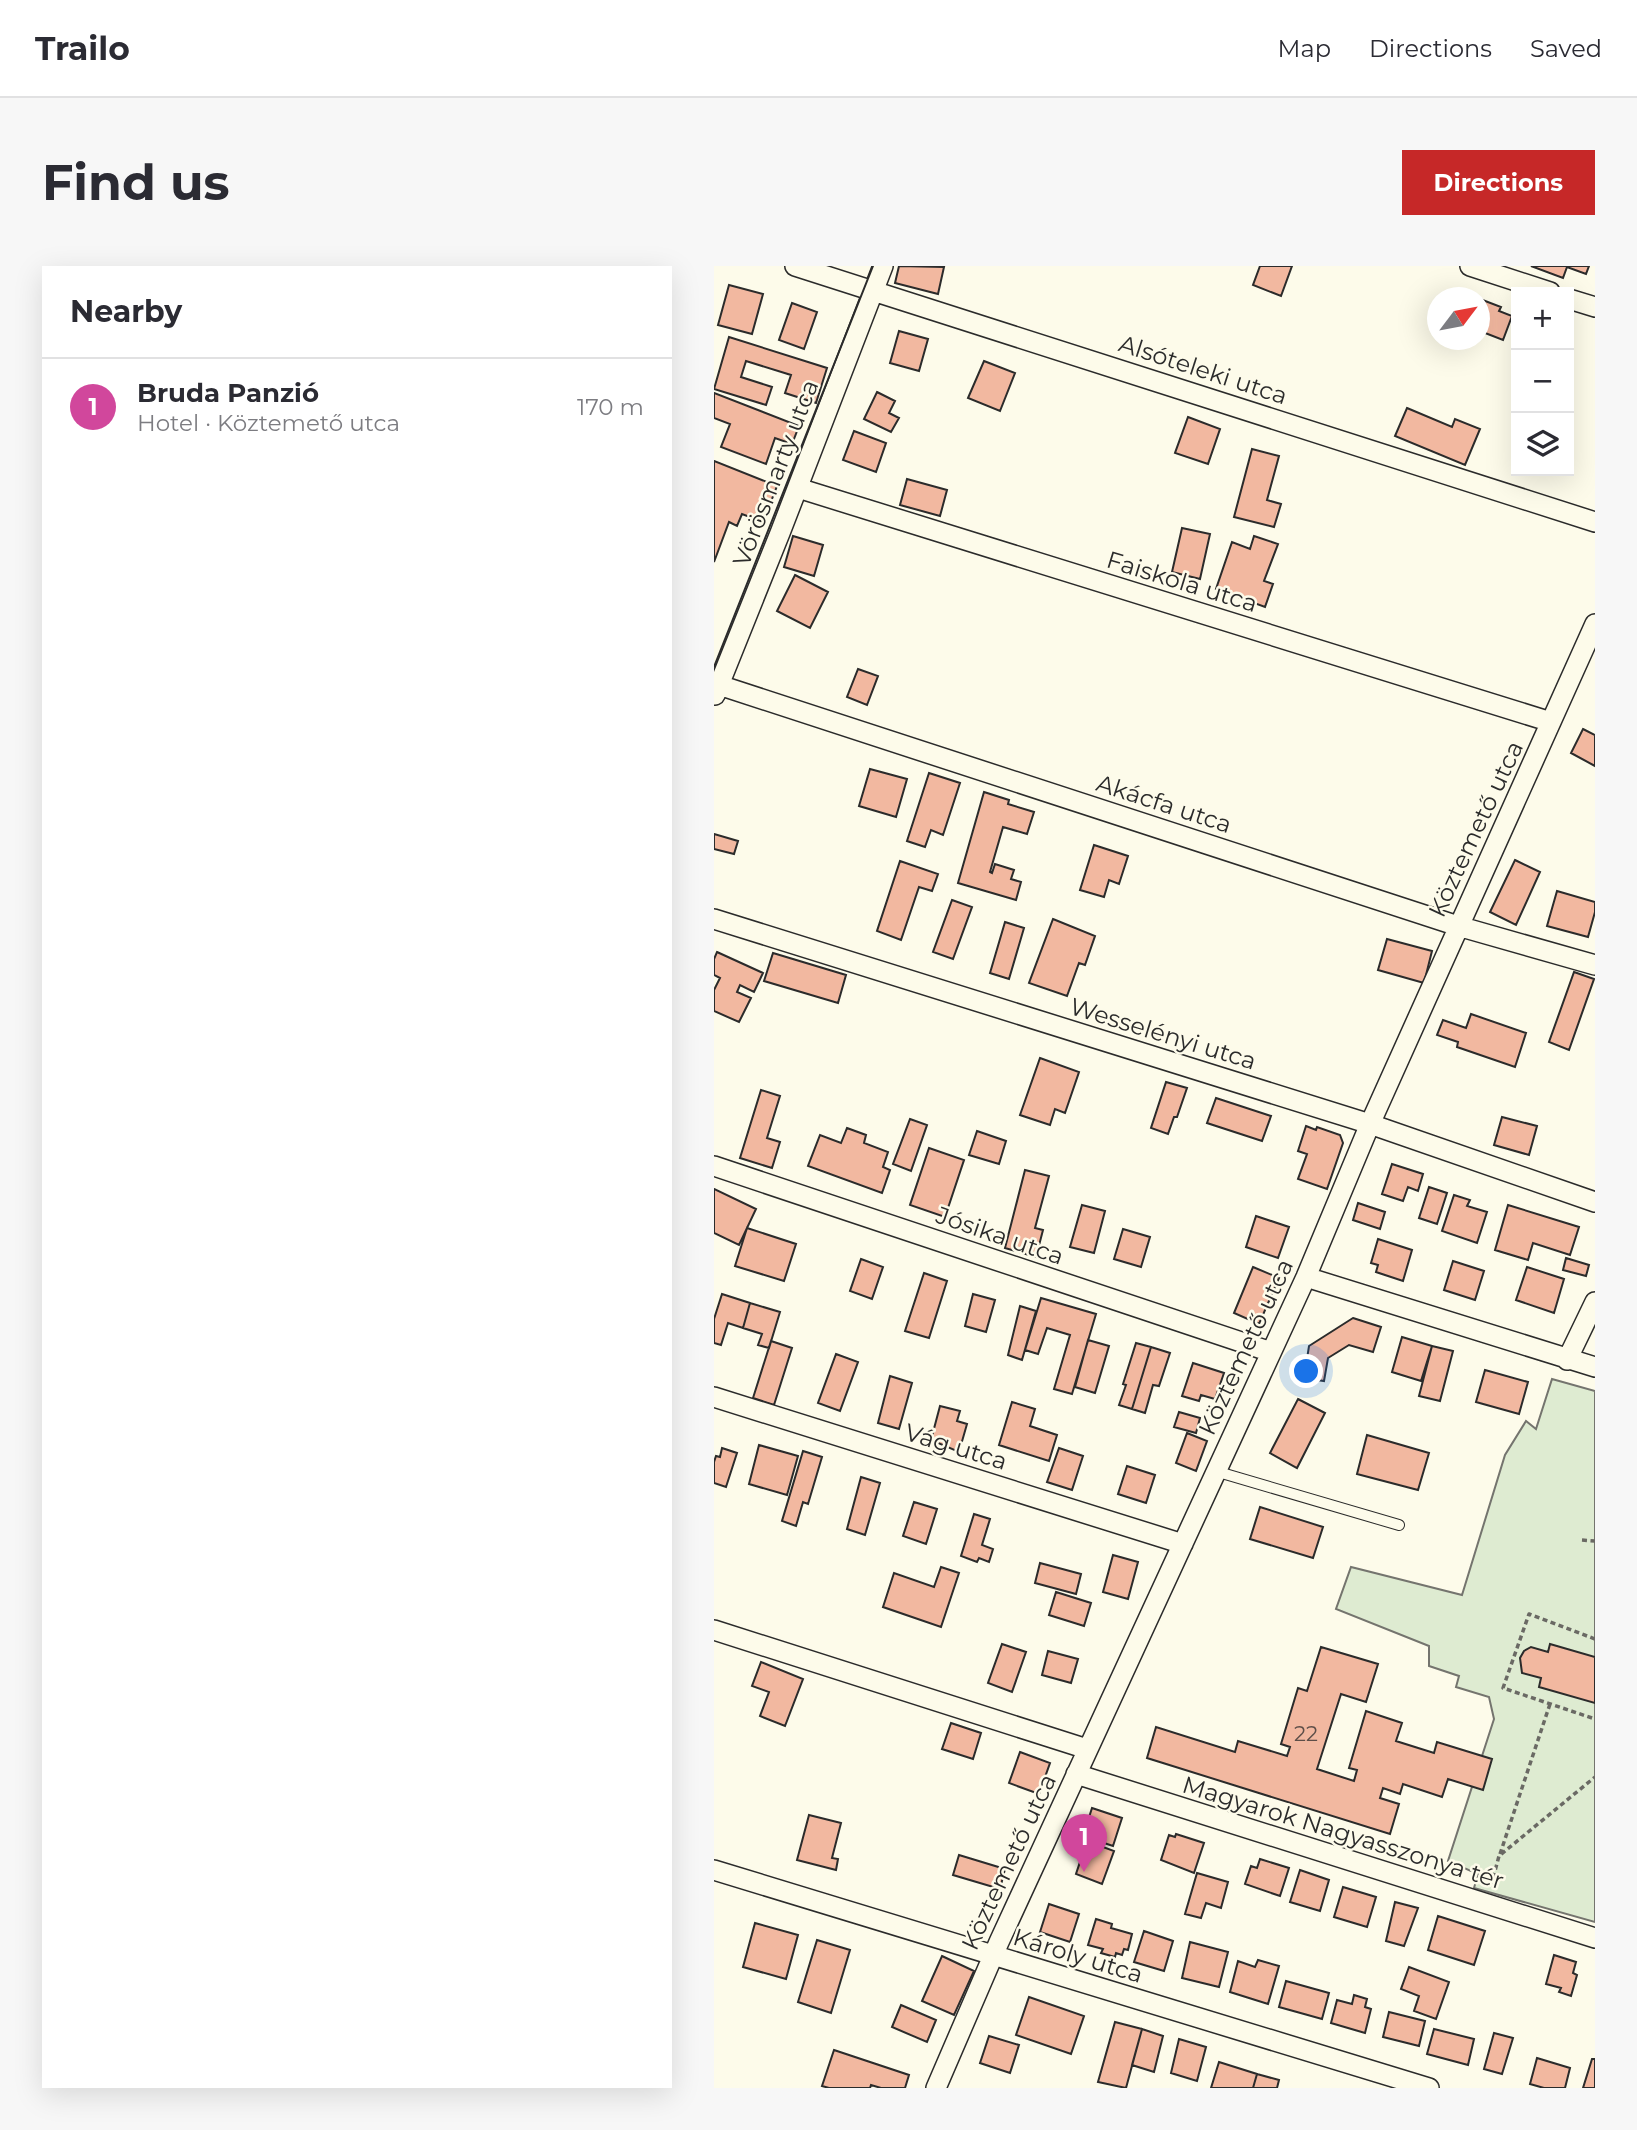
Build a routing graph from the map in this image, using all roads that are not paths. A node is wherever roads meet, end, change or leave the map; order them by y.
1 (795, 266) edge
2 (883, 266) edge
3 (1470, 266) edge
4 (1535, 287) edge
5 (873, 290) junction
6 (1574, 301) edge
7 (1595, 307) edge
8 (798, 488) junction
9 (1595, 522) edge
10 (1595, 624) edge
11 (715, 693) edge
12 (1552, 722) junction
13 (714, 919) edge
14 (1458, 926) junction
15 (1595, 965) edge
16 (1370, 1124) junction
17 (714, 1166) edge
18 (1595, 1202) edge
19 (1306, 1277) junction
20 (1595, 1302) edge
21 (1271, 1352) junction
22 (1567, 1360) junction
23 (1595, 1367) edge
24 (714, 1397) edge
25 (1215, 1471) junction
26 (1399, 1525) dead end
27 (1183, 1544) junction
28 (714, 1630) edge
29 (1087, 1749) junction
30 (1076, 1774) junction
31 (714, 1870) edge
32 (1595, 1938) edge
33 (993, 1956) junction
34 (936, 2088) edge
35 (1429, 2088) edge

1 - 5 street, Alsóteleki utca
2 - 5 street, Vörösmarty utca
3 - 4 street
5 - 8 street, Vörösmarty utca
5 - 9 street, Alsóteleki utca
6 - 7 street
8 - 11 street, Vörösmarty utca
8 - 12 street, Faiskola utca
10 - 12 street, Köztemető utca
11 - 14 street, Akácfa utca
12 - 14 street, Köztemető utca
13 - 16 street, Wesselényi utca
14 - 15 street, Akácfa utca
14 - 16 street, Köztemető utca
16 - 18 street, Wesselényi utca
16 - 19 street, Köztemető utca
17 - 21 street, Jósika utca
19 - 21 street, Köztemető utca
19 - 22 street
20 - 22 street
21 - 25 street, Köztemető utca
22 - 23 street
24 - 27 street, Vág utca
25 - 26 lane
25 - 27 street, Köztemető utca
27 - 29 street, Köztemető utca
28 - 29 street
29 - 30 street, Köztemető utca
30 - 32 street, Magyarok Nagyasszonya tér
30 - 33 street, Köztemető utca
31 - 33 street, Károly utca
33 - 34 street, Köztemető utca
33 - 35 street, Károly utca

